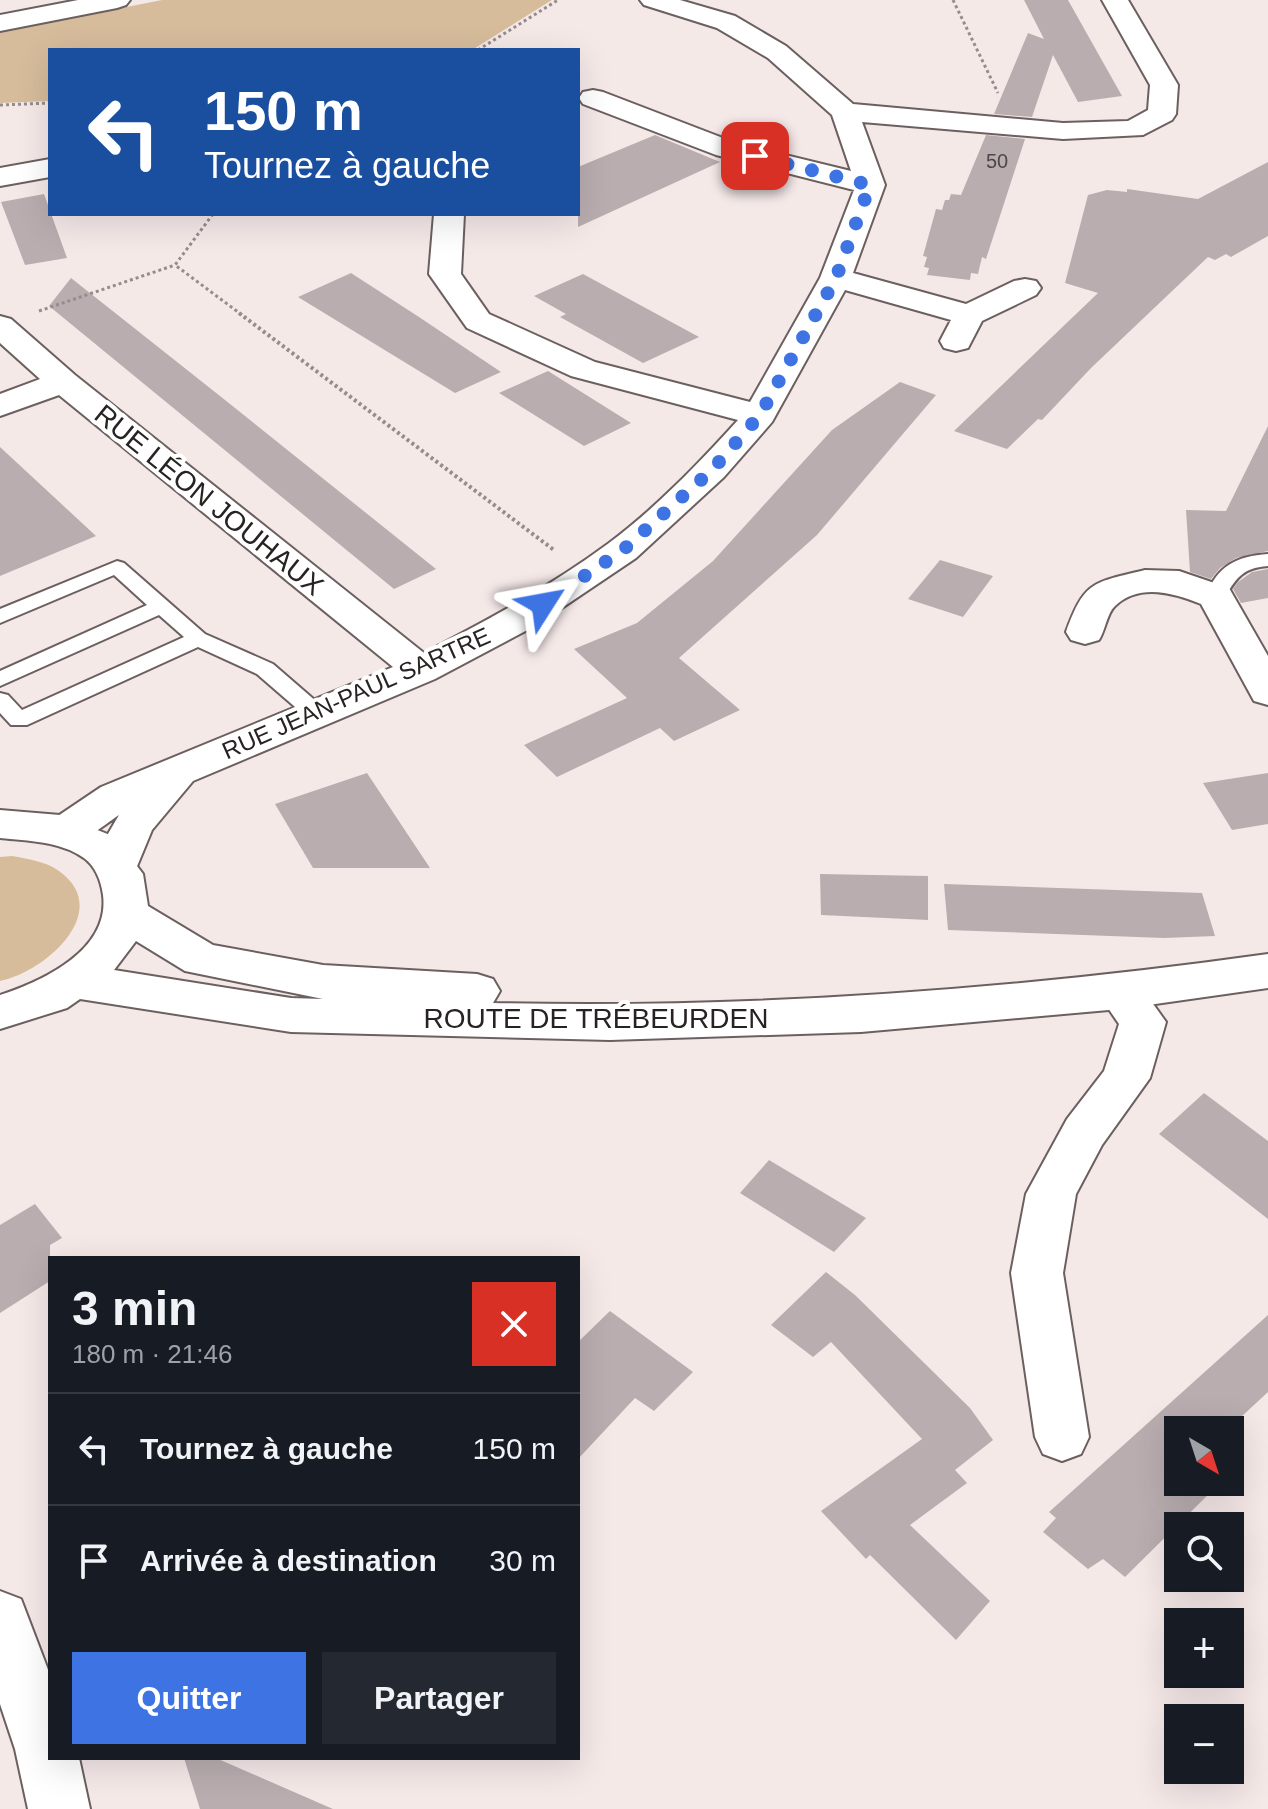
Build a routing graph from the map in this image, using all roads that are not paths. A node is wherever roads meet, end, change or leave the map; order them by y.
1 (117, 0) edge
2 (653, 0) edge
3 (1115, 0) edge
4 (0, 23) edge
5 (593, 98) dead end
6 (845, 112) junction
7 (48, 168) edge
8 (0, 177) edge
9 (870, 185) junction
10 (449, 216) edge
11 (836, 278) junction
12 (1025, 288) dead end
13 (15, 320) edge
14 (63, 382) junction
15 (0, 406) edge
16 (760, 415) junction
17 (1268, 560) edge
18 (1216, 596) junction
19 (161, 606) junction
20 (0, 617) edge
21 (1085, 632) dead end
22 (198, 639) junction
23 (421, 670) junction
24 (0, 679) edge
25 (1268, 692) edge
26 (0, 700) edge
27 (317, 714) junction
28 (181, 770) junction
29 (0, 824) edge
30 (67, 830) junction
31 (118, 865) junction
32 (127, 914) junction
33 (1268, 971) edge
34 (75, 981) junction
35 (1120, 992) junction
36 (0, 1012) edge
37 (1062, 1437) dead end
38 (0, 1618) edge
39 (48, 1758) edge
40 (48, 1760) edge
41 (59, 1809) edge

1 - 4 street
2 - 6 street
3 - 6 street
5 - 9 street
6 - 9 street
7 - 8 street
9 - 11 street, RUE JEAN-PAUL SARTRE
10 - 16 street
11 - 12 street
11 - 16 street, RUE JEAN-PAUL SARTRE
13 - 14 street, RUE LÉON JOUHAUX
14 - 15 street
14 - 23 street, RUE LÉON JOUHAUX
16 - 23 street, RUE JEAN-PAUL SARTRE
17 - 18 lane
18 - 21 street
18 - 25 street
19 - 20 lane
19 - 22 lane
19 - 24 lane
22 - 26 lane
22 - 27 lane
23 - 27 street, RUE JEAN-PAUL SARTRE
27 - 28 street, RUE JEAN-PAUL SARTRE
28 - 30 street, RUE JEAN-PAUL SARTRE
28 - 31 street, RUE JEAN-PAUL SARTRE
29 - 30 street
30 - 31 street
31 - 32 street
32 - 34 street
32 - 35 street, ROUTE DE TRÉBEURDEN
33 - 35 street, ROUTE DE TRÉBEURDEN
34 - 35 street, ROUTE DE TRÉBEURDEN
34 - 36 street
35 - 37 street
38 - 39 street
40 - 41 street

